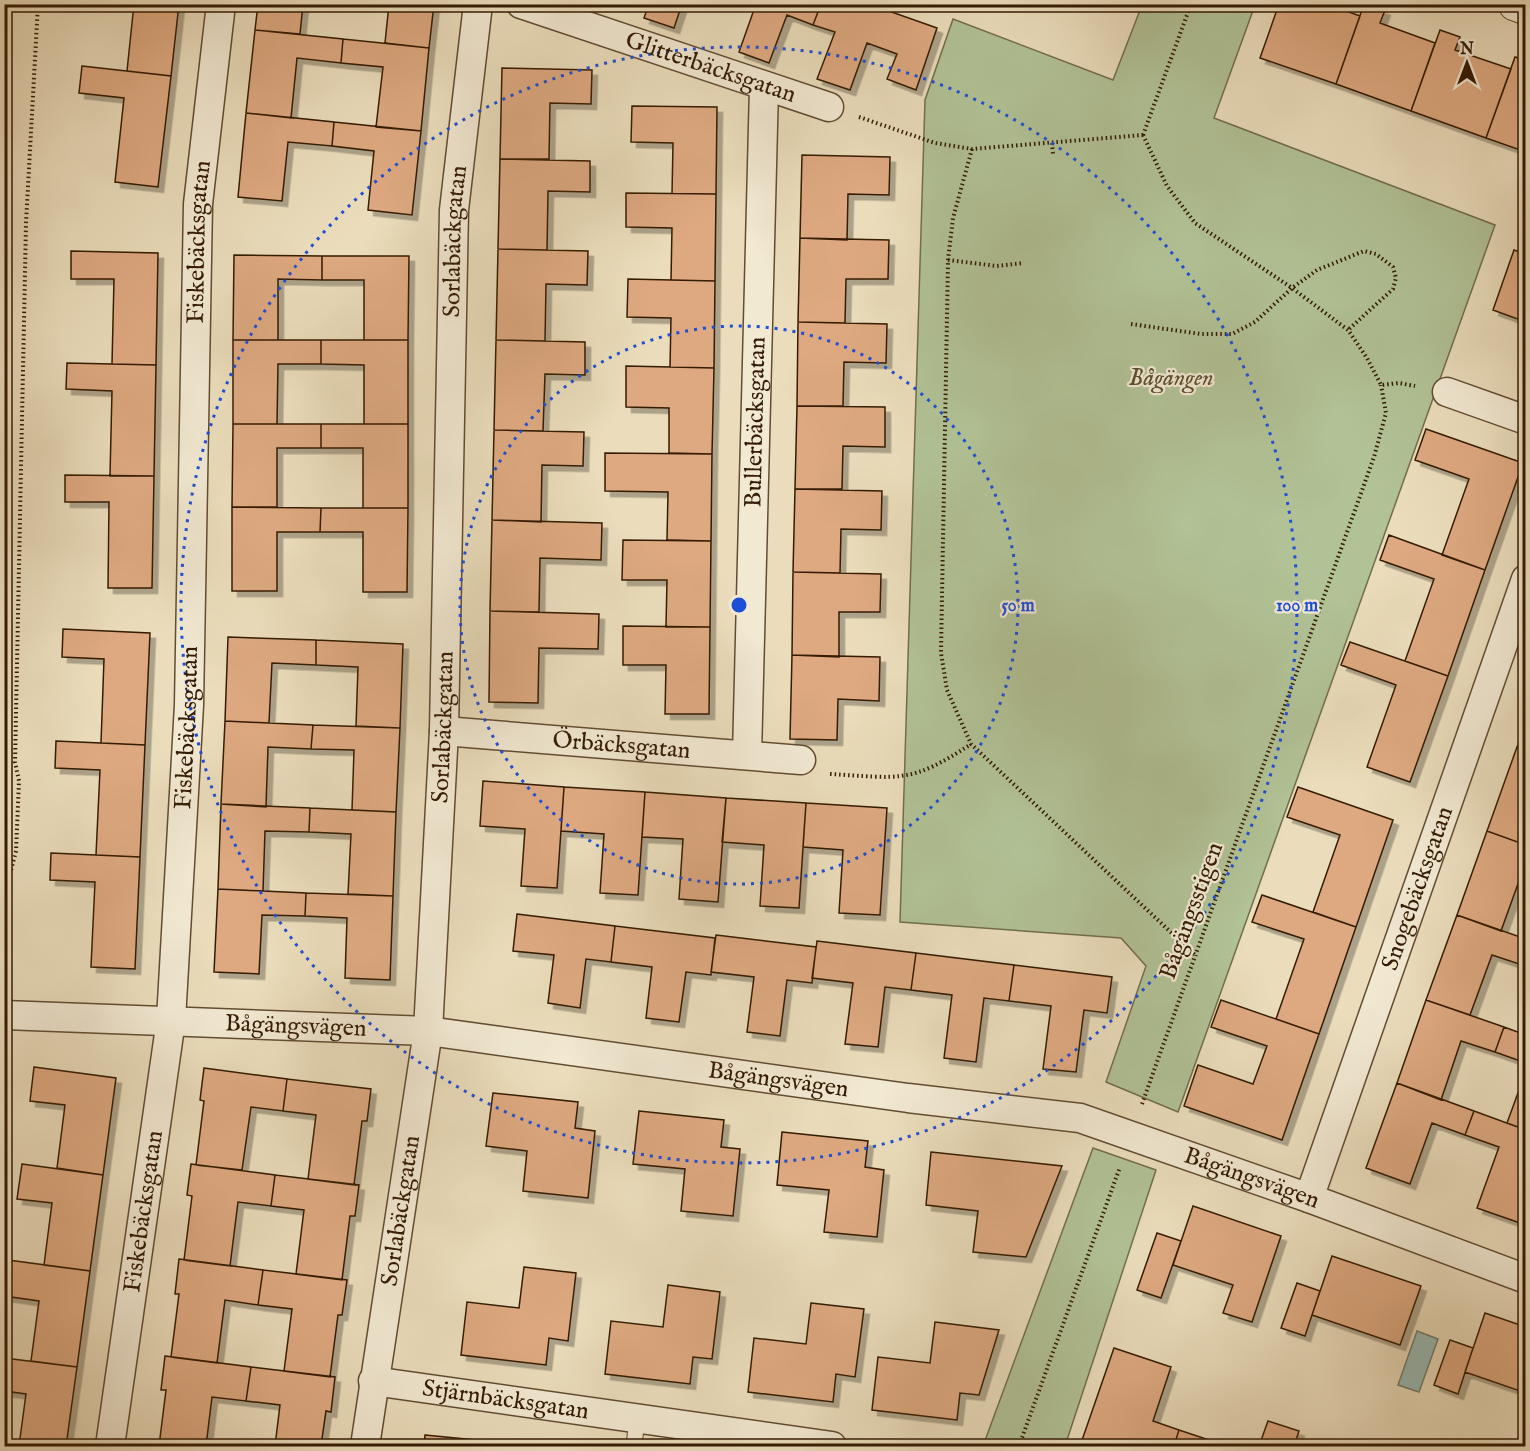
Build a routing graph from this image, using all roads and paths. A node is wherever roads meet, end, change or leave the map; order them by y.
1 (38, 4) edge
2 (220, 4) edge
3 (478, 4) edge
4 (521, 4) edge
5 (1191, 4) edge
6 (1515, 4) edge
7 (1526, 8) edge
8 (764, 87) junction
9 (829, 107) joint
10 (1143, 135) junction
11 (1052, 143) junction
12 (972, 149) junction
13 (1053, 154) dead end
14 (948, 260) junction
15 (1024, 263) dead end
16 (1292, 288) junction
17 (1131, 324) dead end
18 (1348, 330) junction
19 (1381, 385) junction
20 (1446, 392) joint
21 (1526, 420) edge
22 (1526, 579) edge
23 (444, 731) junction
24 (971, 744) junction
25 (747, 755) junction
26 (801, 760) joint
27 (1195, 956) junction
28 (5, 1002) edge
29 (171, 1020) junction
30 (428, 1031) junction
31 (1131, 1134) junction
32 (1308, 1198) junction
33 (1526, 1280) edge
34 (373, 1381) junction
35 (638, 1418) junction
36 (110, 1446) edge
37 (365, 1446) edge
38 (634, 1446) edge
39 (832, 1446) edge
40 (1019, 1446) edge

1 - 28 path
2 - 29 street, Fiskebäcksgatan
3 - 23 street, Sorlabäckgatan
4 - 8 street, Glitterbäcksgatan
5 - 10 path
6 - 7 street
8 - 9 street, Glitterbäcksgatan
8 - 25 street, Bullerbäcksgatan
9 - 12 path
10 - 11 path
10 - 16 path, Bågängsstigen
11 - 12 path
11 - 13 path
12 - 14 path
14 - 15 path
14 - 24 path
16 - 17 path
16 - 18 path, Bågängsstigen
16 - 18 path
18 - 19 path, Bågängsstigen
19 - 20 path
19 - 27 path, Bågängsstigen
20 - 21 street
22 - 32 street, Snogebäcksgatan
23 - 25 street, Örbäcksgatan
23 - 30 street, Sorlabäckgatan
24 - 26 path
24 - 27 path
25 - 26 street, Örbäcksgatan
27 - 31 path, Bågängsstigen
28 - 29 street, Bågängsvägen
29 - 30 street, Bågängsvägen
29 - 36 street, Fiskebäcksgatan
30 - 31 street, Bågängsvägen
30 - 34 street, Sorlabäckgatan
31 - 32 street, Bågängsvägen
31 - 40 path, Bågängsstigen
32 - 33 street, Bågängsvägen
34 - 35 street, Stjärnbäcksgatan
34 - 37 street, Sorlabäckgatan
35 - 38 lane
35 - 39 street, Stjärnbäcksgatan

